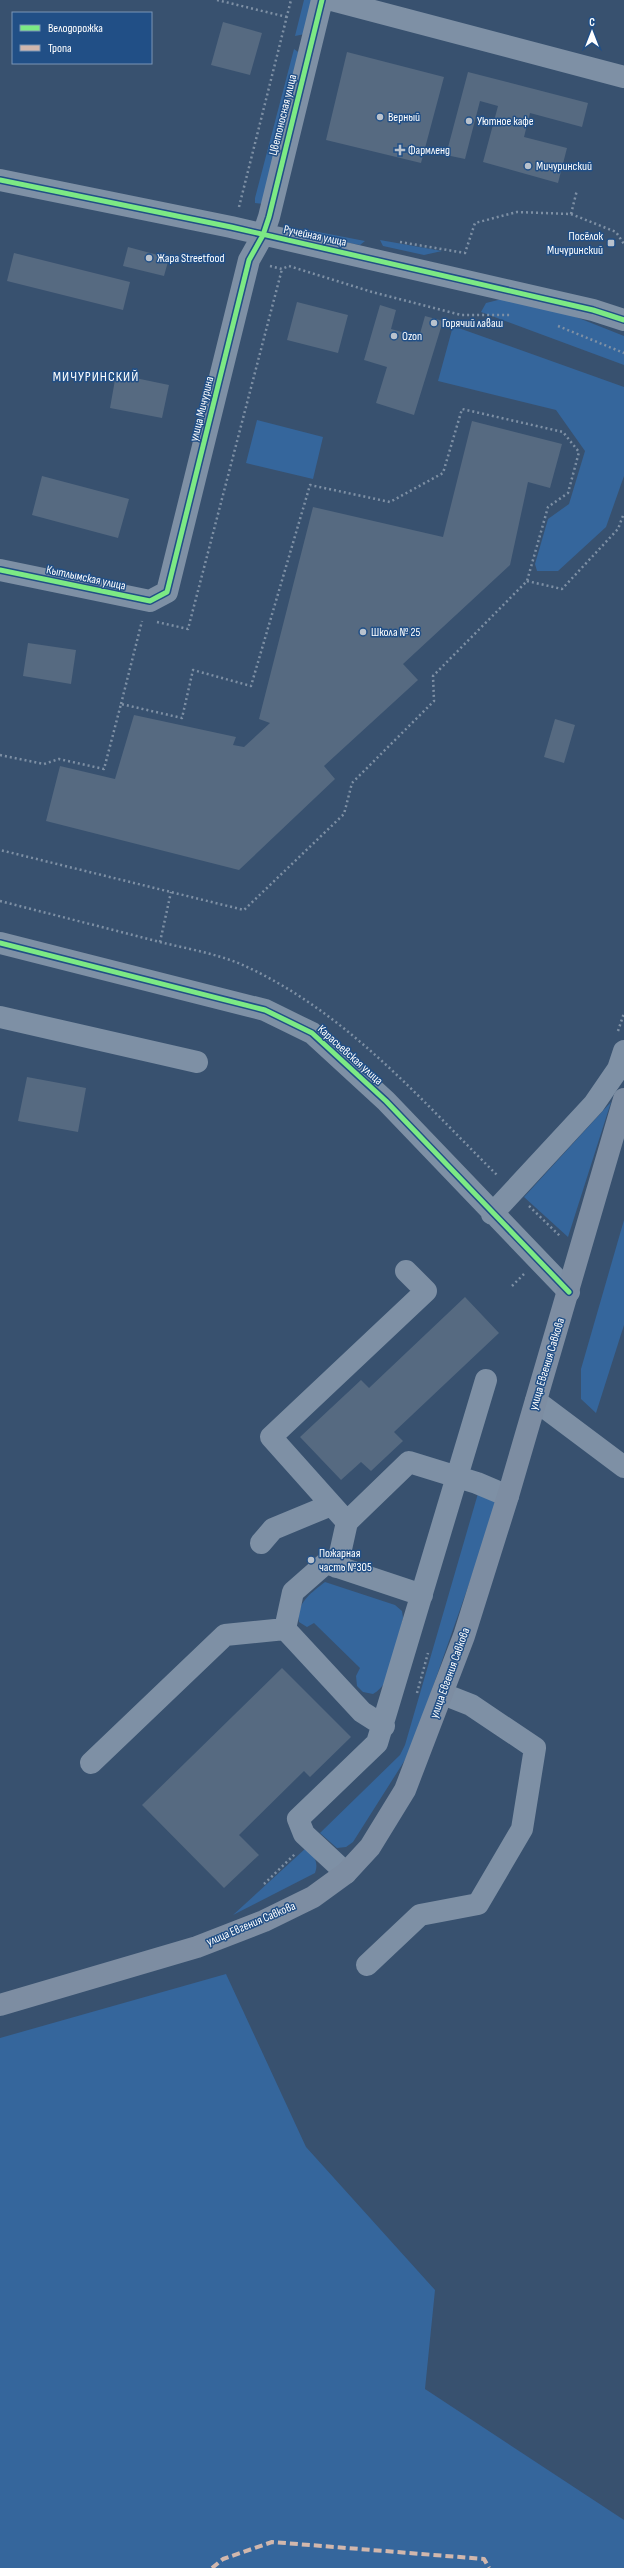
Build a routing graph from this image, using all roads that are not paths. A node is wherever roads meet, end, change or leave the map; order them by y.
1 (322, 0) edge
2 (332, 0) edge
3 (624, 77) edge
4 (0, 180) edge
5 (263, 235) junction
6 (624, 320) edge
7 (0, 570) edge
8 (167, 592) joint
9 (0, 943) edge
10 (0, 1018) edge
11 (624, 1051) edge
12 (197, 1062) dead end
13 (624, 1099) edge
14 (492, 1214) junction
15 (406, 1271) dead end
16 (569, 1292) junction
17 (486, 1380) dead end
18 (536, 1401) junction
19 (624, 1467) edge
20 (456, 1477) junction
21 (508, 1496) junction
22 (331, 1505) junction
23 (347, 1522) junction
24 (261, 1543) dead end
25 (337, 1567) junction
26 (422, 1595) junction
27 (285, 1628) junction
28 (443, 1694) junction
29 (384, 1726) junction
30 (91, 1763) dead end
31 (346, 1873) junction
32 (367, 1965) dead end
33 (0, 2005) edge

1 - 5 street, Цветоносная улица
2 - 3 street
4 - 5 street, Ручейная улица
5 - 6 street, Ручейная улица
5 - 8 street, улица Мичурина
7 - 8 street, Кытлымская улица
9 - 14 street, Карасьевская улица
10 - 12 street
11 - 14 street
13 - 16 main road, улица Евгения Савкова
14 - 16 street, Карасьевская улица
15 - 22 street
16 - 18 main road, улица Евгения Савкова
17 - 20 street
18 - 19 street
18 - 21 main road, улица Евгения Савкова
20 - 21 street
20 - 23 street
20 - 26 street
21 - 28 main road, улица Евгения Савкова
22 - 23 street
22 - 24 street
23 - 25 street
25 - 26 street
25 - 27 street
26 - 29 street
27 - 29 street
27 - 30 street
28 - 31 main road, улица Евгения Савкова
28 - 32 street
29 - 31 street
31 - 33 main road, улица Евгения Савкова

